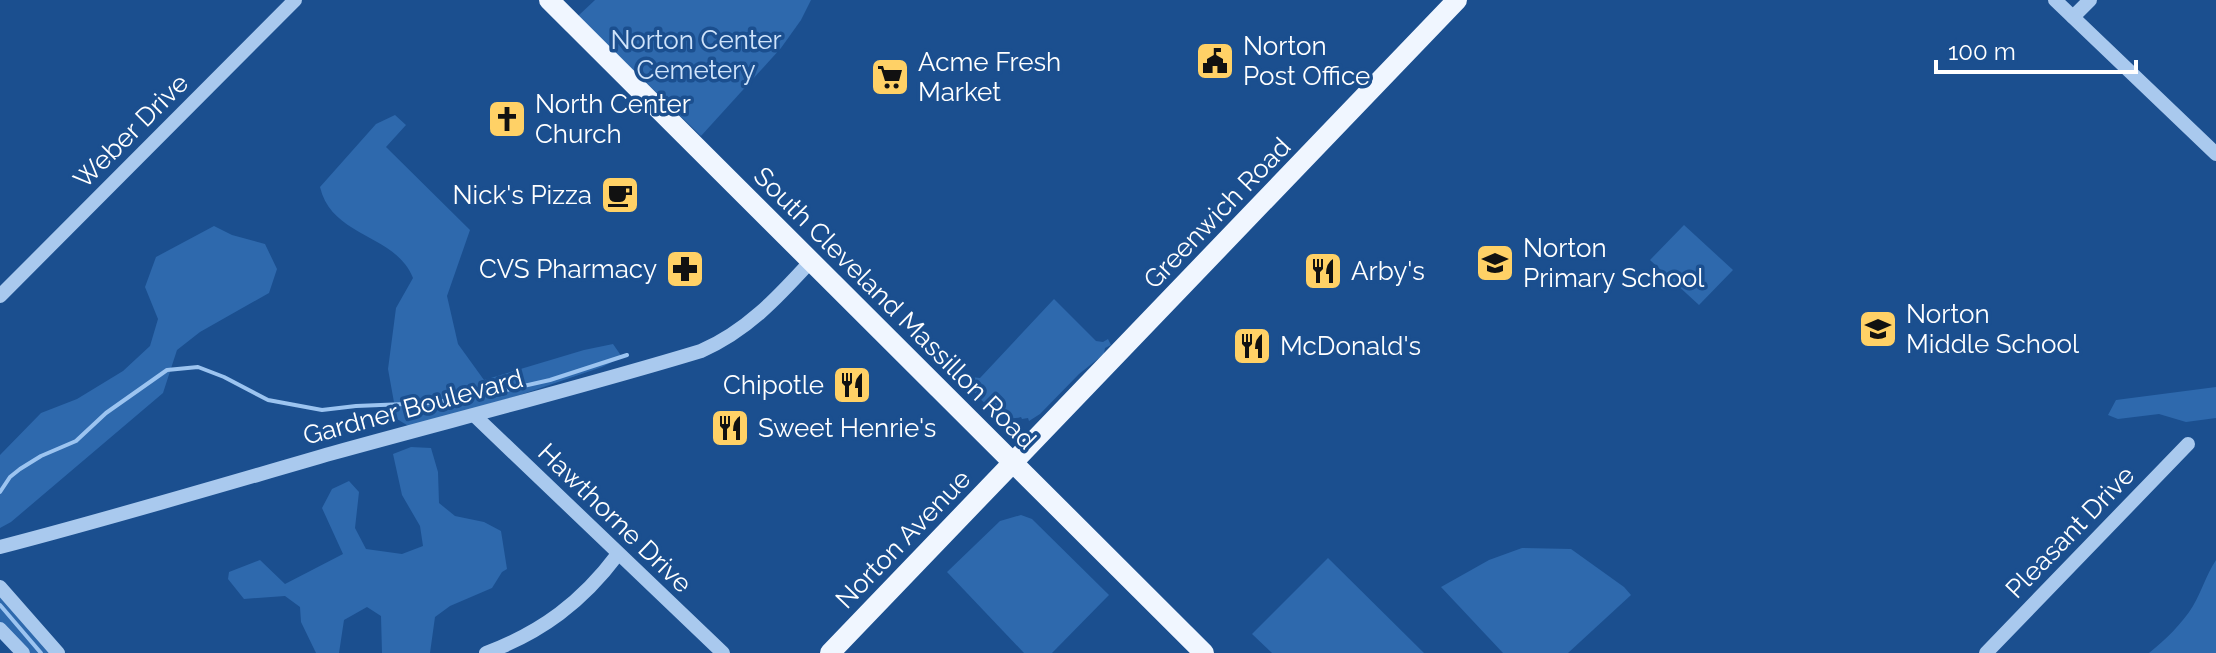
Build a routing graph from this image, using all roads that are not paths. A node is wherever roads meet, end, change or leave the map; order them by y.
1 (295, 0) edge
2 (549, 0) edge
3 (1457, 0) edge
4 (2055, 0) edge
5 (2090, 0) edge
6 (2073, 17) junction
7 (2216, 154) edge
8 (811, 261) junction
9 (0, 296) edge
10 (475, 416) junction
11 (2188, 444) dead end
12 (1014, 462) junction
13 (0, 547) edge
14 (618, 554) junction
15 (0, 587) edge
16 (0, 629) edge
17 (23, 653) edge
18 (58, 653) edge
19 (486, 653) edge
20 (723, 653) edge
21 (830, 653) edge
22 (1204, 653) edge
23 (1986, 653) edge

1 - 9 street, Weber Drive
2 - 8 main road, South Cleveland Massillon Road
3 - 12 main road, Greenwich Road
4 - 6 street
5 - 6 street
6 - 7 street
8 - 10 street, Gardner Boulevard
8 - 12 main road, South Cleveland Massillon Road
10 - 13 street, Gardner Boulevard
10 - 14 street, Hawthorne Drive
11 - 23 street, Pleasant Drive
12 - 21 main road, Norton Avenue
12 - 22 main road, South Cleveland Massillon Road
14 - 19 street
14 - 20 street, Hawthorne Drive
15 - 18 street
16 - 17 street

